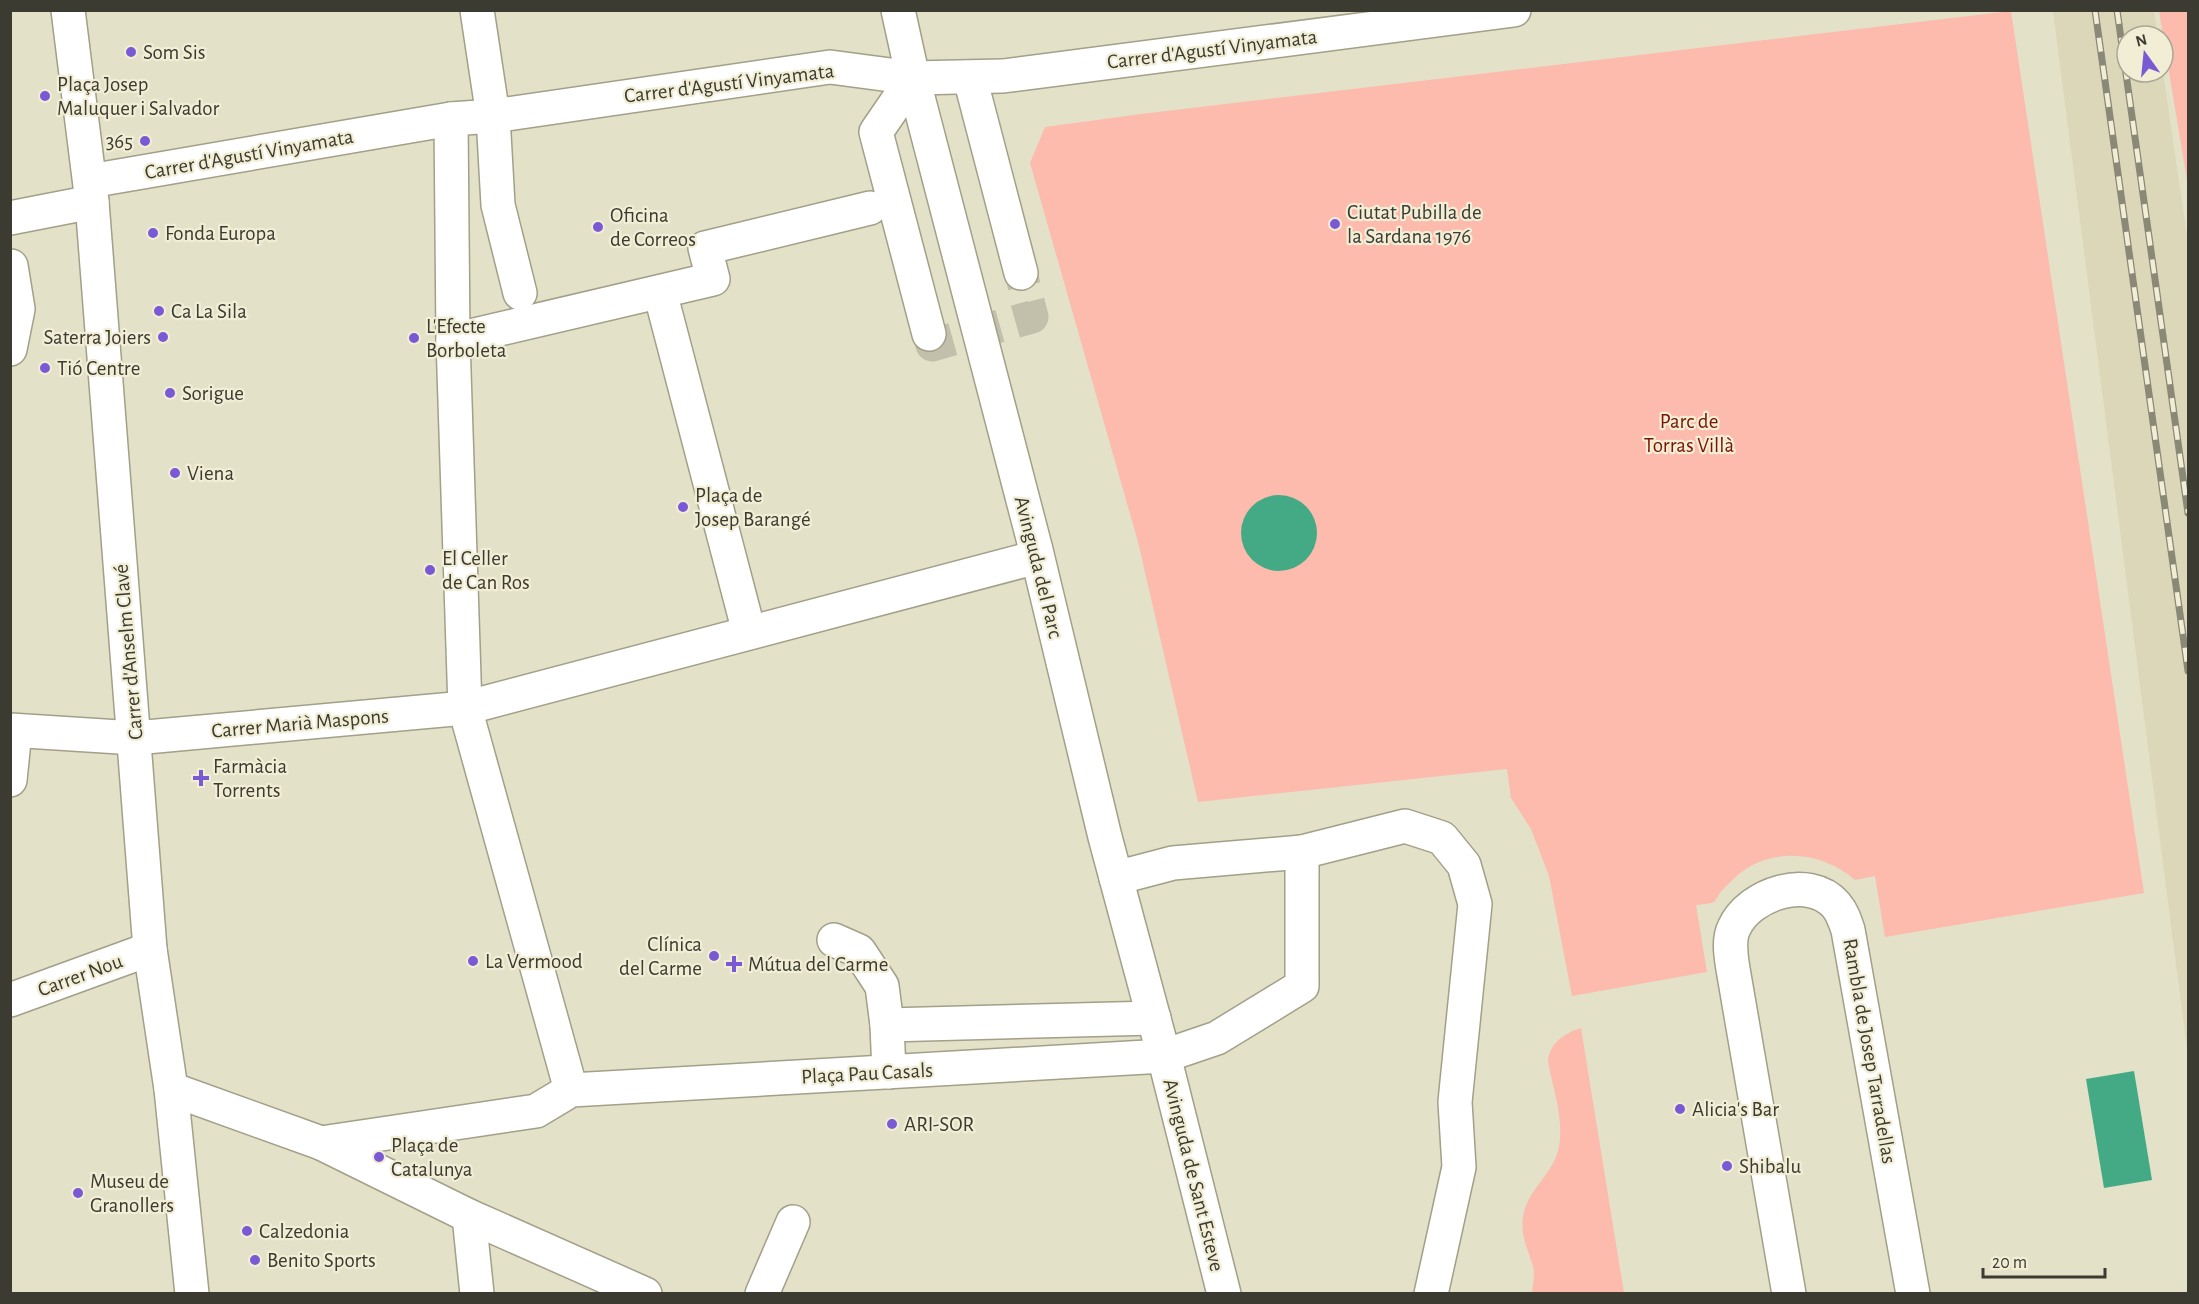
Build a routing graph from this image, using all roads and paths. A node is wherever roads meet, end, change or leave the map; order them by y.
1 (68, 10) edge
2 (477, 10) edge
3 (898, 10) edge
4 (1499, 12) edge
5 (913, 78) junction
6 (970, 78) junction
7 (493, 116) junction
8 (451, 119) junction
9 (91, 192) junction
10 (870, 208) dead end
11 (10, 218) edge
12 (11, 266) edge
13 (1021, 273) tunnel mouth
14 (660, 292) junction
15 (520, 293) dead end
16 (929, 334) dead end
17 (453, 340) junction
18 (10, 349) edge
19 (1037, 557) junction
20 (749, 632) junction
21 (465, 708) junction
22 (13, 730) edge
23 (135, 738) junction
24 (10, 780) edge
25 (1302, 852) junction
26 (1116, 878) junction
27 (834, 940) dead end
28 (150, 949) junction
29 (10, 1000) edge
30 (1154, 1018) junction
31 (887, 1025) junction
32 (1164, 1056) junction
33 (889, 1072) junction
34 (171, 1089) junction
35 (571, 1090) junction
36 (394, 1132) junction
37 (321, 1143) junction
38 (385, 1175) junction
39 (468, 1216) junction
40 (793, 1222) dead end
41 (192, 1293) edge
42 (477, 1293) edge
43 (645, 1293) edge
44 (762, 1293) edge
45 (1224, 1293) edge
46 (1431, 1293) edge
47 (1789, 1293) edge
48 (1913, 1293) edge

1 - 9 street, Carrer d'Anselm Clavé
2 - 7 street
3 - 5 street, Avinguda del Parc
4 - 6 street, Carrer d'Agustí Vinyamata
5 - 6 street, Carrer d'Agustí Vinyamata
5 - 7 street, Carrer d'Agustí Vinyamata
5 - 16 street
5 - 19 street, Avinguda del Parc
6 - 13 street
7 - 8 street, Carrer d'Agustí Vinyamata
7 - 15 street
8 - 9 street, Carrer d'Agustí Vinyamata
8 - 17 street
9 - 11 street, Carrer d'Agustí Vinyamata
9 - 23 street, Carrer d'Anselm Clavé
10 - 14 street
12 - 18 street
14 - 17 street
14 - 20 street
17 - 21 street
19 - 20 street
19 - 26 street, Avinguda del Parc
20 - 21 street
21 - 23 street, Carrer Marià Maspons
21 - 35 street
22 - 23 street, Carrer Marià Maspons
22 - 24 street
23 - 28 street, Carrer d'Anselm Clavé
25 - 26 street
25 - 32 street, Plaça Pau Casals
25 - 46 street
26 - 30 street, Avinguda del Parc
27 - 31 street
28 - 29 street, Carrer Nou
28 - 34 street, Carrer d'Anselm Clavé
30 - 31 street
30 - 32 street, Avinguda del Parc
31 - 33 street
32 - 33 street, Plaça Pau Casals
32 - 45 street, Avinguda de Sant Esteve
33 - 35 street, Plaça Pau Casals
34 - 37 street
34 - 41 street, Carrer d'Anselm Clavé
35 - 36 street, Plaça Pau Casals
36 - 37 street
36 - 38 street
37 - 38 street
38 - 39 street
39 - 42 street
39 - 43 street
40 - 44 street
47 - 48 street, Rambla de Josep Tarradellas

